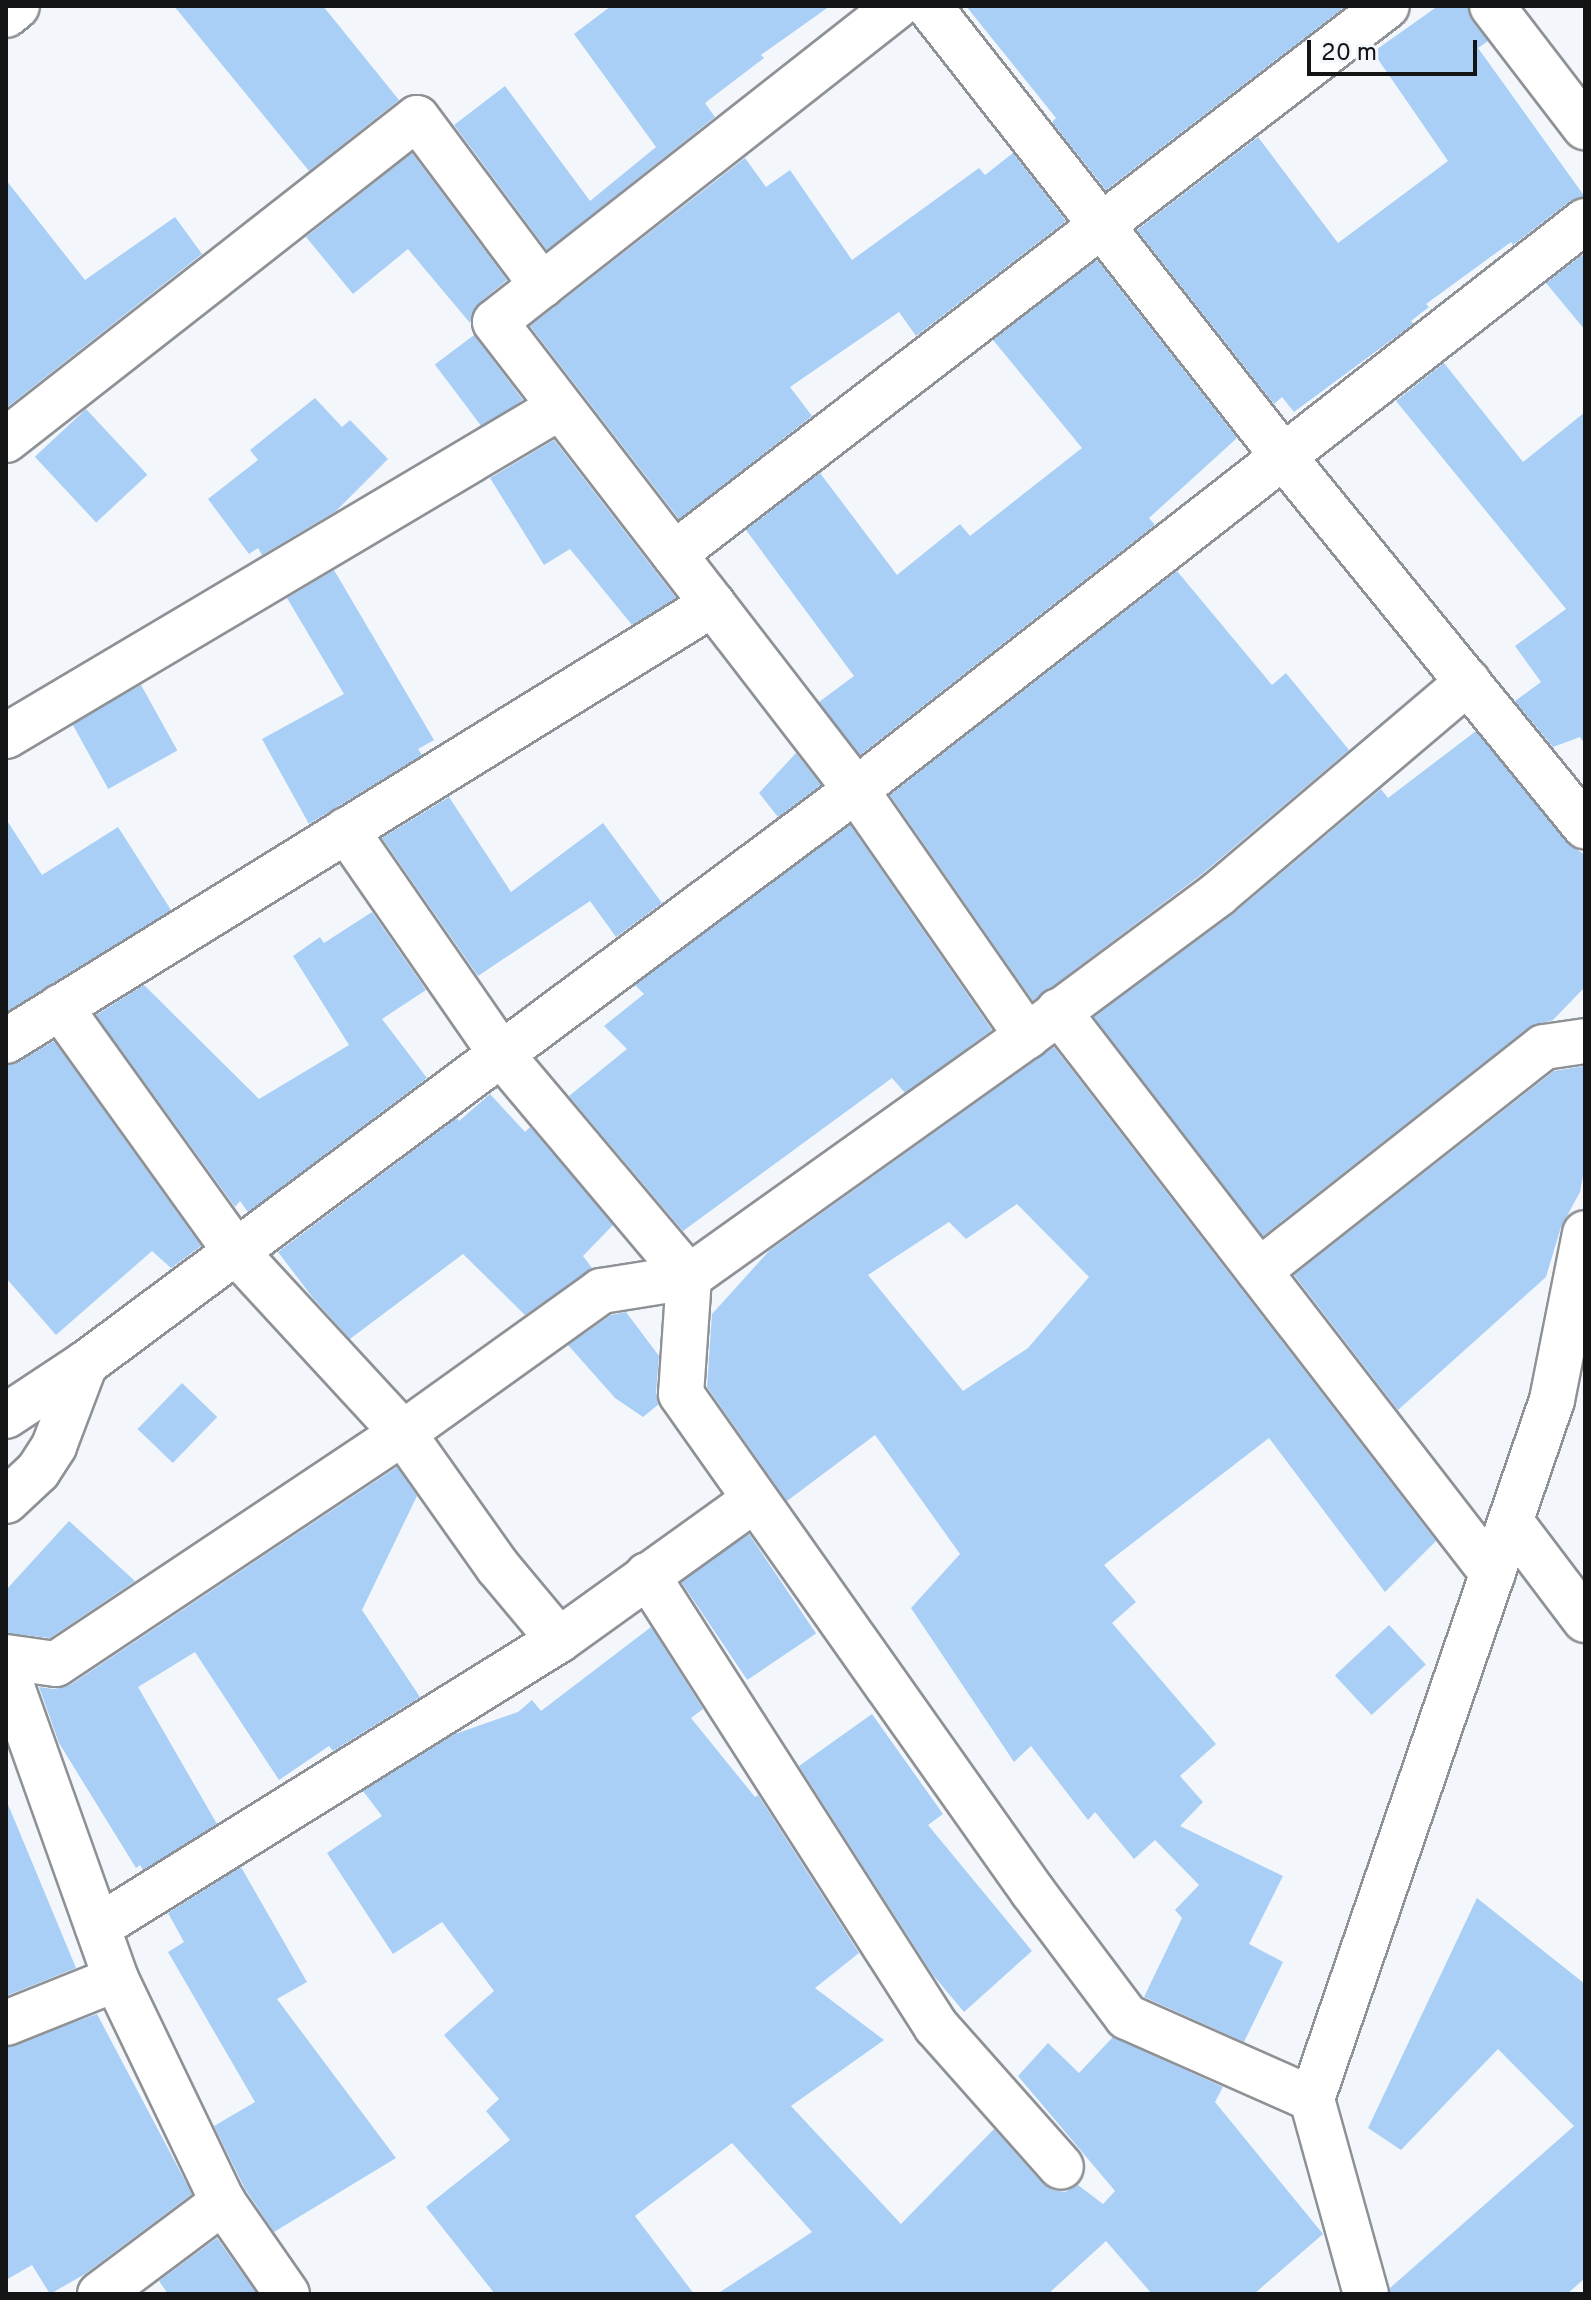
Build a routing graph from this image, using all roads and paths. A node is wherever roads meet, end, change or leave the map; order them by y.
1 (17, 6) edge
2 (897, 6) edge
3 (929, 6) edge
4 (1387, 6) edge
5 (1492, 6) edge
6 (6, 15) edge
7 (1585, 127) edge
8 (1585, 221) edge
9 (1103, 227) junction
10 (542, 285) junction
11 (560, 407) junction
12 (6, 440) edge
13 (1283, 456) junction
14 (674, 554) junction
15 (713, 604) junction
16 (1468, 682) junction
17 (6, 736) edge
18 (856, 790) junction
19 (1585, 826) edge
20 (346, 830) junction
21 (60, 1007) junction
22 (1042, 1024) junction
23 (6, 1041) edge
24 (1585, 1041) edge
25 (501, 1054) junction
26 (1585, 1233) edge
27 (236, 1252) junction
28 (1259, 1271) junction
29 (689, 1277) junction
30 (85, 1364) junction
31 (6, 1416) edge
32 (403, 1433) junction
33 (755, 1499) junction
34 (6, 1501) edge
35 (1511, 1522) junction
36 (1493, 1574) junction
37 (647, 1575) junction
38 (1585, 1620) edge
39 (559, 1640) junction
40 (6, 1657) edge
41 (6, 1670) edge
42 (98, 1927) junction
43 (116, 1979) junction
44 (6, 2023) edge
45 (1312, 2099) junction
46 (1061, 2167) dead end
47 (223, 2202) junction
48 (100, 2294) edge
49 (287, 2294) edge
50 (1366, 2294) edge

1 - 6 street
2 - 10 street
3 - 9 street
4 - 9 street
5 - 7 street
8 - 13 street
9 - 13 street
9 - 14 street
10 - 11 street
10 - 12 street
11 - 14 street
11 - 17 street
13 - 16 street
13 - 18 street
14 - 15 street
15 - 18 street
15 - 20 street
16 - 19 street
16 - 22 street
18 - 22 street
18 - 25 street
20 - 21 street
20 - 25 street
21 - 23 street
21 - 27 street
22 - 28 street
22 - 29 street
24 - 28 street
25 - 27 street
25 - 29 street
26 - 35 street
27 - 30 street
27 - 32 street
28 - 36 street
29 - 32 street
29 - 33 street
30 - 31 street
30 - 34 street
32 - 39 street
32 - 40 street
33 - 37 street
33 - 45 street
35 - 36 street
35 - 38 street
36 - 45 street
37 - 39 street
37 - 46 street
39 - 42 street
41 - 42 street
42 - 43 street
43 - 44 street
43 - 47 street
45 - 50 street
47 - 48 street
47 - 49 street

